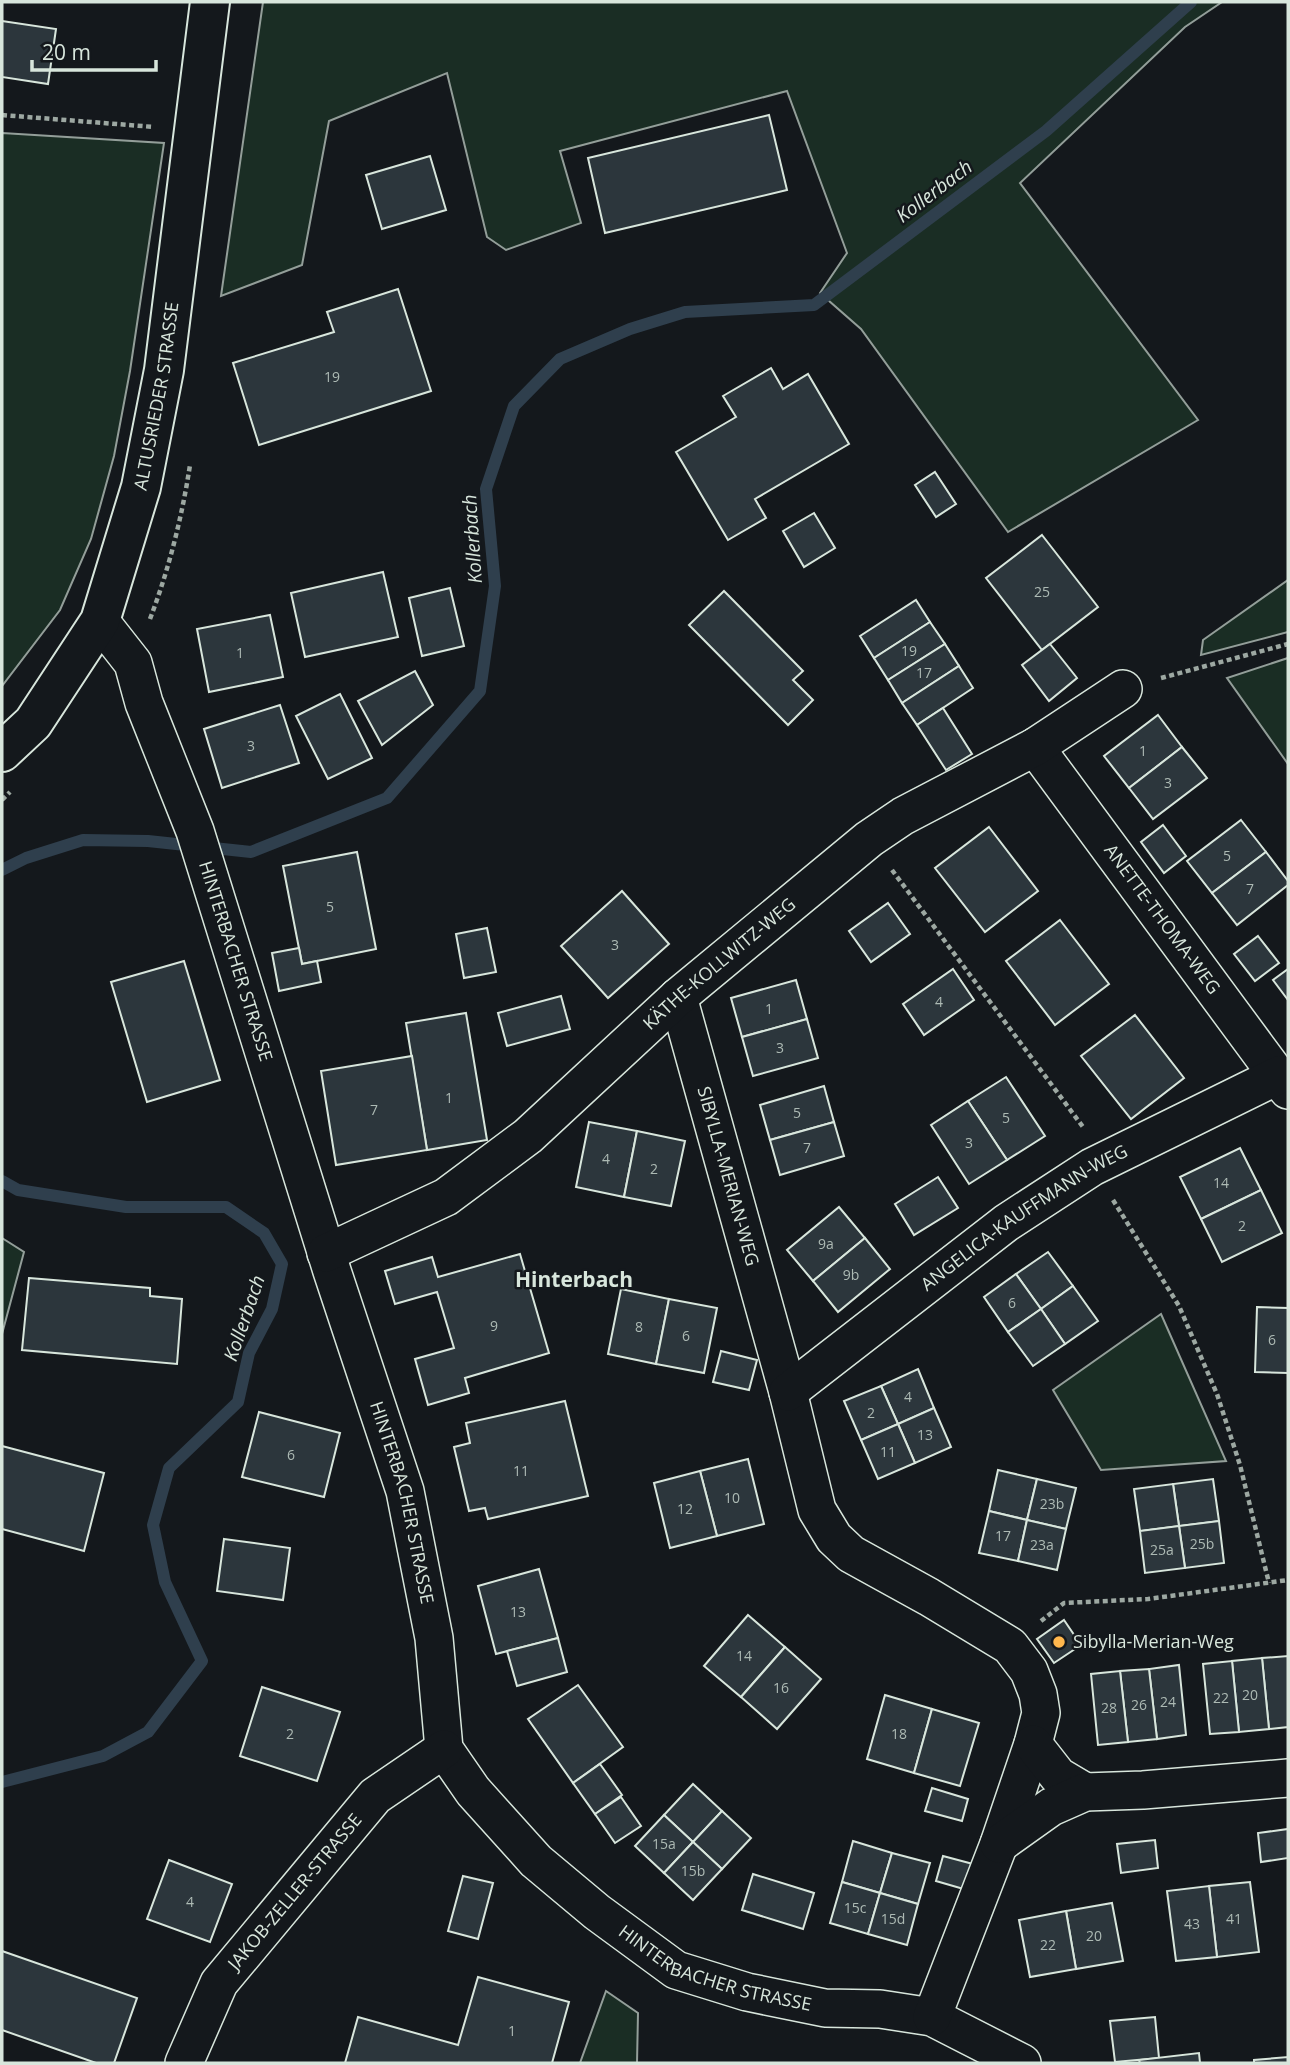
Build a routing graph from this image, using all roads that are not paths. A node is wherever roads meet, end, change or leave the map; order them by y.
1 (210, 2) edge
2 (100, 621) junction
3 (1123, 688) road end
4 (1035, 747) junction
5 (2, 752) edge
6 (678, 997) junction
7 (1284, 1082) edge
8 (326, 1253) junction
9 (788, 1392) junction
10 (1033, 1744) junction
11 (444, 1749) junction
12 (1288, 1778) edge
13 (1084, 1791) junction
14 (999, 1844) junction
15 (932, 2017) junction
16 (184, 2063) edge
17 (1022, 2063) edge

1 - 2 main road, ALTUSRIEDER STRASSE
2 - 5 main road, ALTUSRIEDER STRASSE
2 - 8 street, HINTERBACHER STRASSE
3 - 4 street, KÄTHE-KOLLWITZ-WEG
4 - 6 street, KÄTHE-KOLLWITZ-WEG
4 - 7 street, ANETTE-THOMA-WEG
6 - 8 street, KÄTHE-KOLLWITZ-WEG
6 - 9 street, SIBYLLA-MERIAN-WEG
7 - 9 street, ANGELICA-KAUFFMANN-WEG
8 - 11 street, HINTERBACHER STRASSE
9 - 10 street, SIBYLLA-MERIAN-WEG
10 - 13 street
10 - 14 street, SIBYLLA-MERIAN-WEG
11 - 15 street, HINTERBACHER STRASSE
11 - 16 street, JAKOB-ZELLER-STRASSE
12 - 13 street
13 - 14 street
14 - 15 street, SIBYLLA-MERIAN-WEG
15 - 17 street, HINTERBACHER STRASSE

